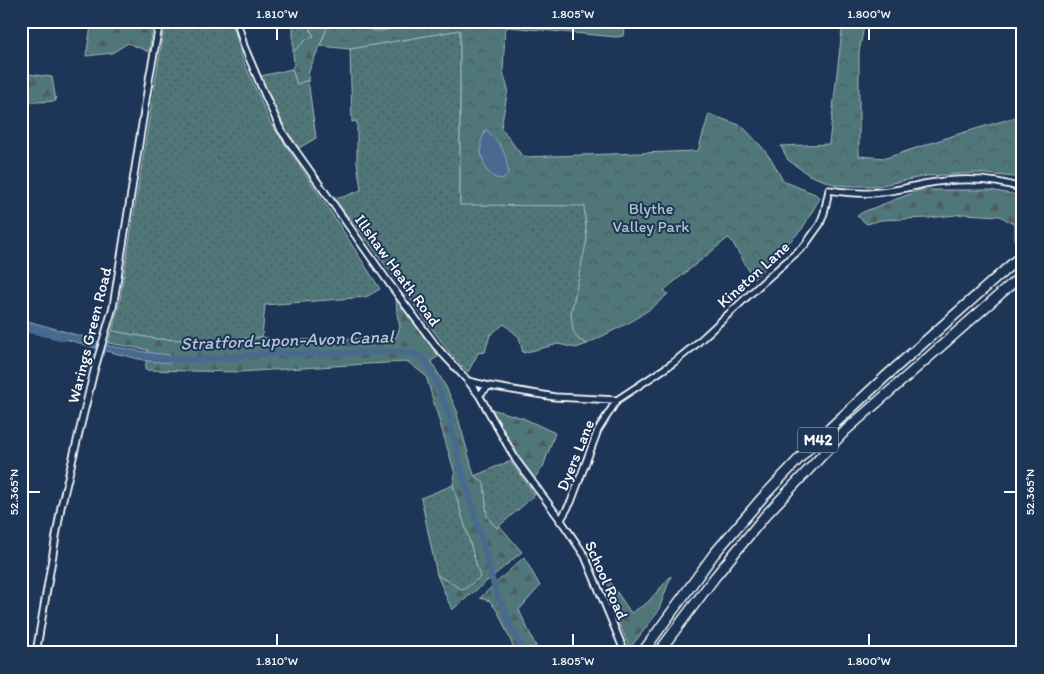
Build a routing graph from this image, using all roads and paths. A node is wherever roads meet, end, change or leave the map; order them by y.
1 (160, 21) edge
2 (237, 21) edge
3 (1023, 189) edge
4 (1023, 254) edge
5 (1023, 274) edge
6 (468, 381) junction
7 (489, 386) junction
8 (479, 395) junction
9 (617, 400) junction
10 (560, 521) junction
11 (642, 652) edge
12 (36, 653) edge
13 (625, 653) edge
14 (658, 653) edge

1 - 12 street, Warings Green Road
2 - 6 street, Illshaw Heath Road
3 - 9 street, Kineton Lane
4 - 11 highway, M42
5 - 14 highway, M42
6 - 7 street
6 - 8 street, Illshaw Heath Road
7 - 8 street
7 - 9 street
8 - 10 street, Illshaw Heath Road
9 - 10 street, Dyers Lane
10 - 13 street, School Road

